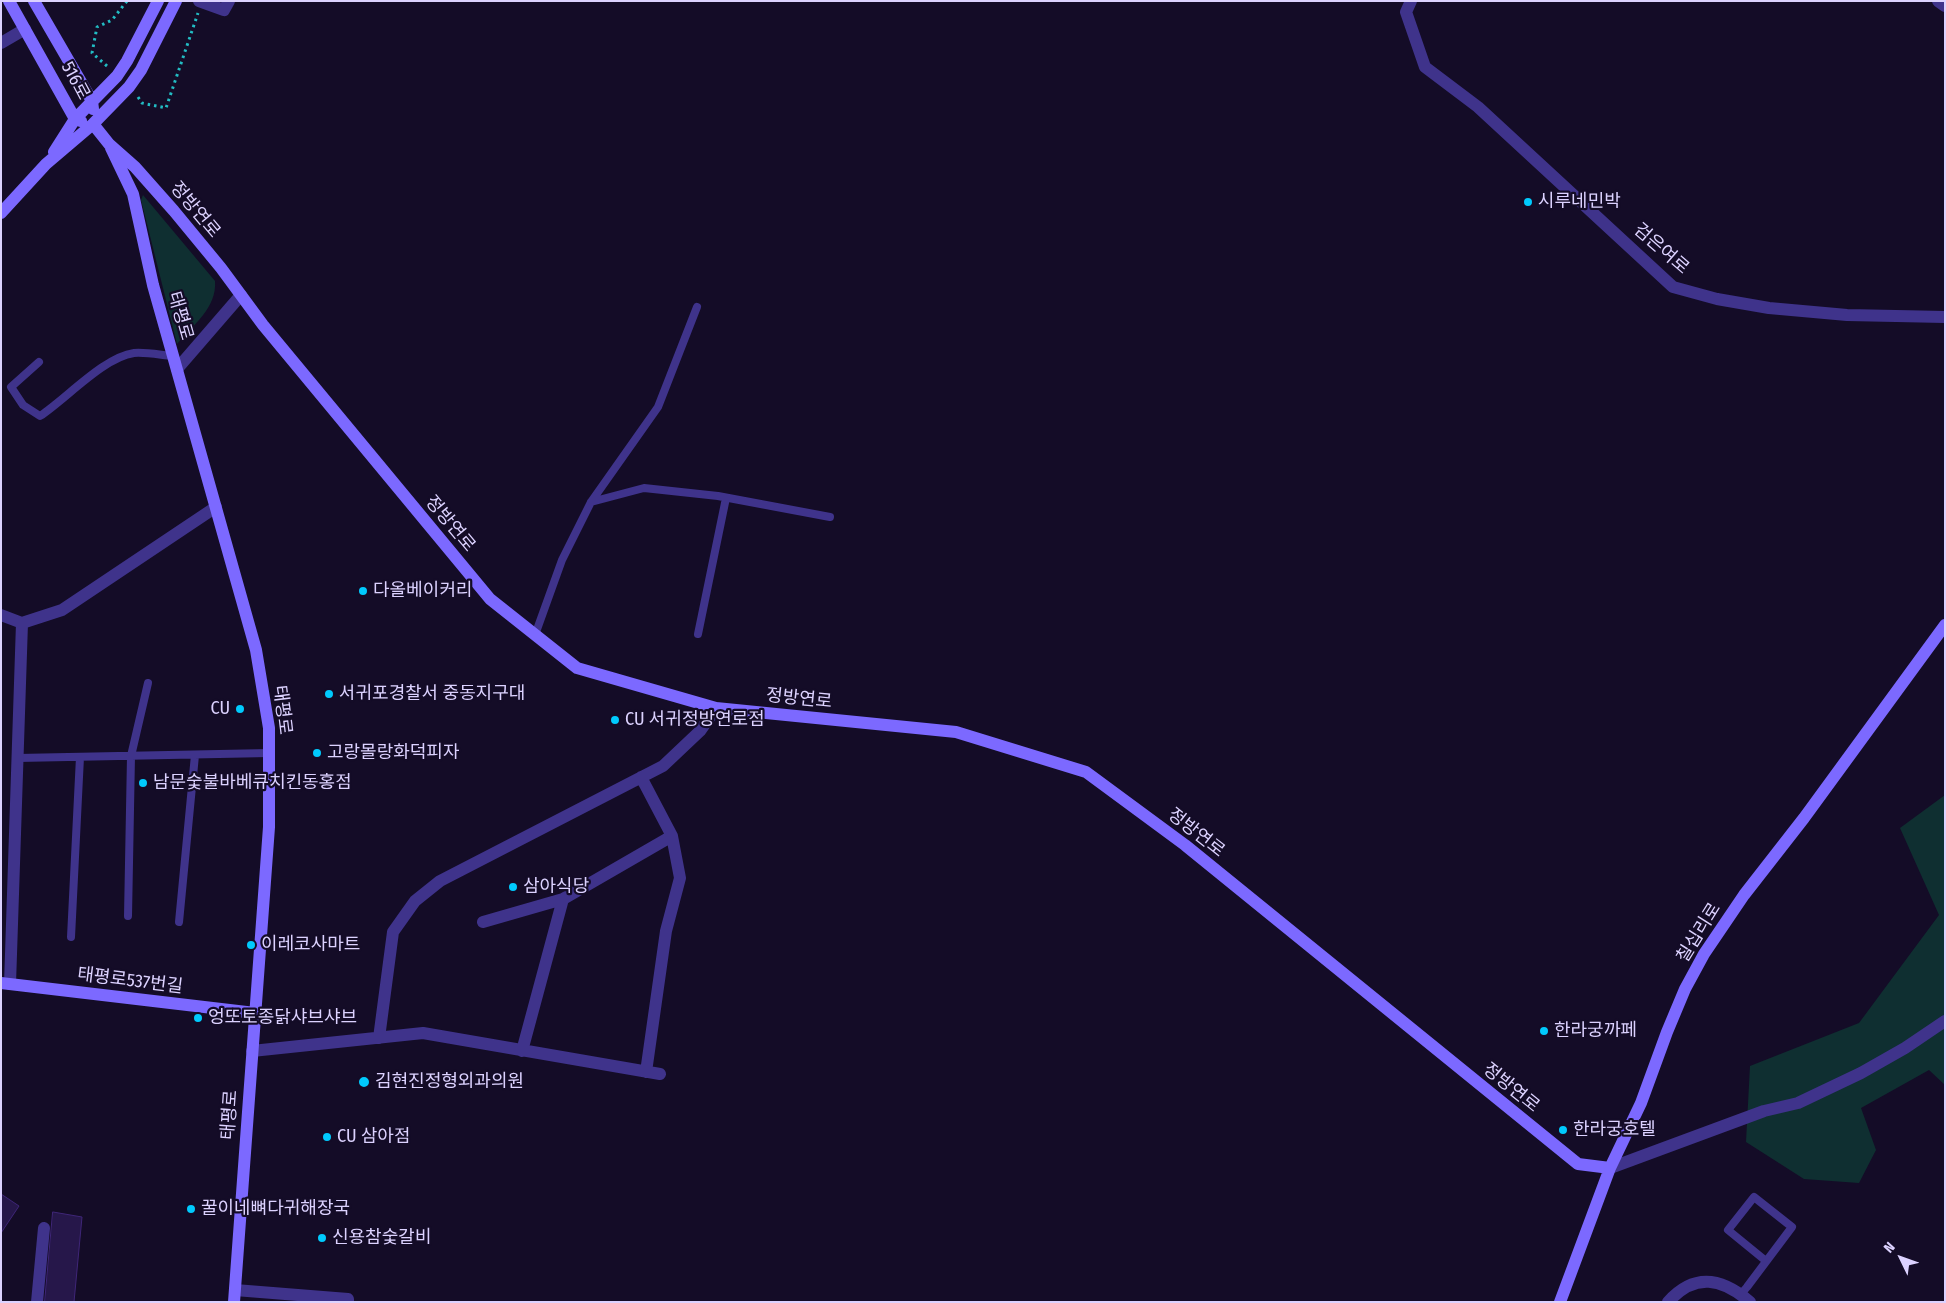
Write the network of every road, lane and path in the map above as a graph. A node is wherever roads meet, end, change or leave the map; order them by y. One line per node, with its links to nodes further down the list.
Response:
1 (9, 1): 10 (main road, 516로)
2 (34, 1): 12 (main road, 516로)
3 (158, 1): 12 (main road)
4 (176, 1): 14 (main road)
5 (199, 1): 6 (street)
6 (230, 1)
7 (1412, 1): 20 (street, 검은여로)
8 (1938, 1): 9 (street)
9 (1945, 6)
10 (26, 29): 11 (street); 13 (main road, 516로)
11 (1, 43)
12 (92, 100): 13 (main road); 14 (main road, 516로)
13 (75, 119): 14 (main road, 516로); 16 (main road)
14 (93, 124): 15 (main road, 정방연로); 16 (main road)
15 (109, 144): 18 (main road, 정방연로); 21 (main road, 태평로)
16 (46, 164): 17 (main road)
17 (1, 213)
18 (241, 295): 23 (street); 32 (main road, 정방연로)
19 (697, 307): 25 (lane)
20 (1945, 317)
21 (173, 356): 22 (lane); 23 (main road, 태평로)
22 (39, 362)
23 (177, 369): 26 (main road, 태평로)
24 (726, 498): 25 (lane); 27 (lane); 31 (lane)
25 (591, 502): 32 (lane)
26 (216, 507): 29 (street); 35 (main road, 태평로)
27 (830, 517)
28 (1, 615): 29 (street)
29 (22, 622): 39 (street)
30 (1945, 625): 55 (main road, 칠십리로)
31 (698, 634)
32 (536, 635): 34 (main road, 정방연로)
33 (148, 683): 38 (lane)
34 (716, 708): 40 (street); 55 (main road, 정방연로)
35 (269, 753): 36 (lane); 48 (main road, 태평로)
36 (195, 754): 38 (lane); 44 (lane)
37 (80, 756): 38 (lane); 39 (lane); 46 (lane)
38 (131, 756): 43 (lane)
39 (18, 758): 47 (street)
40 (641, 777): 41 (street); 50 (street)
41 (672, 836): 42 (street); 53 (street)
42 (563, 899): 45 (street); 52 (street)
43 (128, 916)
44 (179, 922)
45 (482, 922)
46 (71, 937)
47 (6, 983): 48 (main road, 태평로537번길)
48 (255, 1013): 51 (main road, 태평로)
49 (1945, 1021): 55 (street)
50 (379, 1038): 51 (street); 52 (street)
51 (252, 1051): 58 (main road, 태평로)
52 (522, 1051): 53 (street)
53 (646, 1072): 54 (street)
54 (660, 1074)
55 (1610, 1168): 62 (main road, 칠십리로)
56 (44, 1228): 60 (street)
57 (1766, 1261): 57 (lane); 59 (lane)
58 (234, 1296): 61 (street)
59 (1746, 1298): 63 (street)
60 (37, 1302)
61 (348, 1302)
62 (1560, 1302)
63 (1668, 1302)

